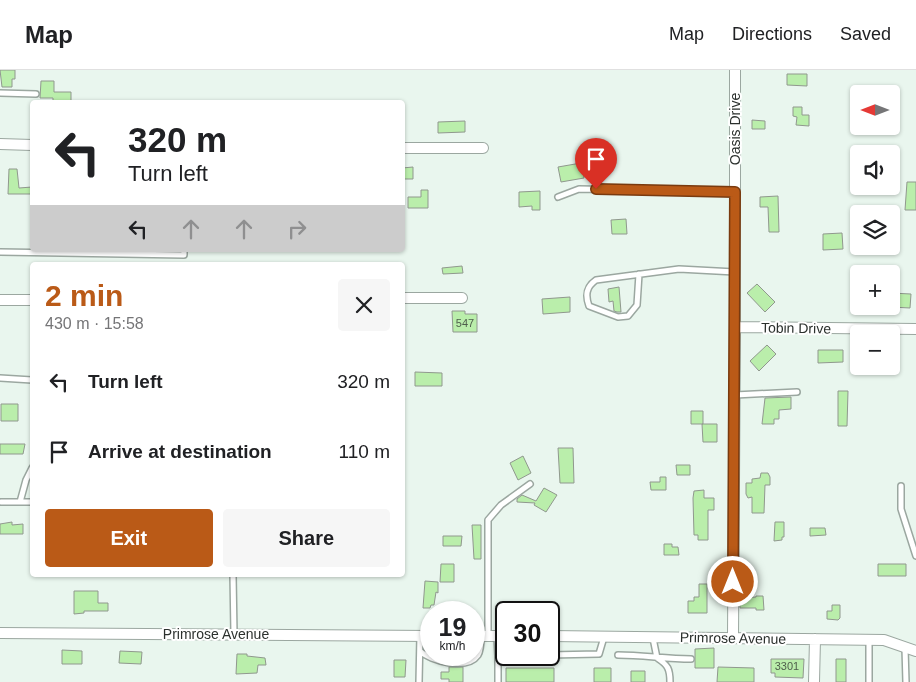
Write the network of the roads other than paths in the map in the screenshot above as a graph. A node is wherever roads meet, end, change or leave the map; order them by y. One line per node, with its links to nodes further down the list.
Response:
1 (735, 70): 8 (street, Oasis Drive)
2 (0, 93): 3 (lane)
3 (36, 94)
4 (0, 144): 5 (street)
5 (30, 145)
6 (405, 148): 7 (street)
7 (483, 148)
8 (735, 192): 9 (lane); 12 (street, Oasis Drive)
9 (558, 197)
10 (0, 252): 11 (lane)
11 (184, 252)
12 (735, 272): 13 (lane); 18 (street, Oasis Drive)
13 (639, 274): 13 (lane)
14 (405, 298): 15 (street)
15 (462, 298)
16 (0, 300): 17 (street)
17 (30, 300)
18 (735, 327): 19 (street, Tobin Drive); 23 (street, Oasis Drive)
19 (916, 329)
20 (0, 378): 21 (lane)
21 (30, 380)
22 (797, 392): 23 (lane)
23 (735, 395): 39 (street, Oasis Drive)
24 (30, 472): 28 (lane)
25 (530, 484): 35 (lane)
26 (901, 486): 30 (lane)
27 (1, 502): 28 (lane)
28 (20, 502): 29 (lane)
29 (30, 502)
30 (916, 556)
31 (233, 577): 33 (lane)
32 (0, 632): 33 (street, Primrose Avenue)
33 (234, 634): 34 (street, Primrose Avenue)
34 (420, 636)
35 (489, 636): 43 (lane)
36 (560, 636): 37 (street, Primrose Avenue)
37 (604, 637): 38 (street, Primrose Avenue); 46 (lane)
38 (653, 637): 39 (street, Primrose Avenue); 48 (lane)
39 (733, 638): 40 (street, Primrose Avenue)
40 (815, 639): 41 (street, Primrose Avenue); 54 (street)
41 (869, 640): 42 (street, Primrose Avenue); 55 (lane)
42 (905, 647): 45 (street, Primrose Avenue); 56 (lane)
43 (495, 649)
44 (420, 651): 51 (lane)
45 (916, 651)
46 (560, 654)
47 (618, 655): 48 (lane)
48 (656, 658): 49 (lane); 53 (lane)
49 (691, 659)
50 (498, 666): 52 (lane)
51 (419, 682)
52 (498, 682)
53 (670, 682)
54 (814, 682)
55 (869, 682)
56 (906, 682)

